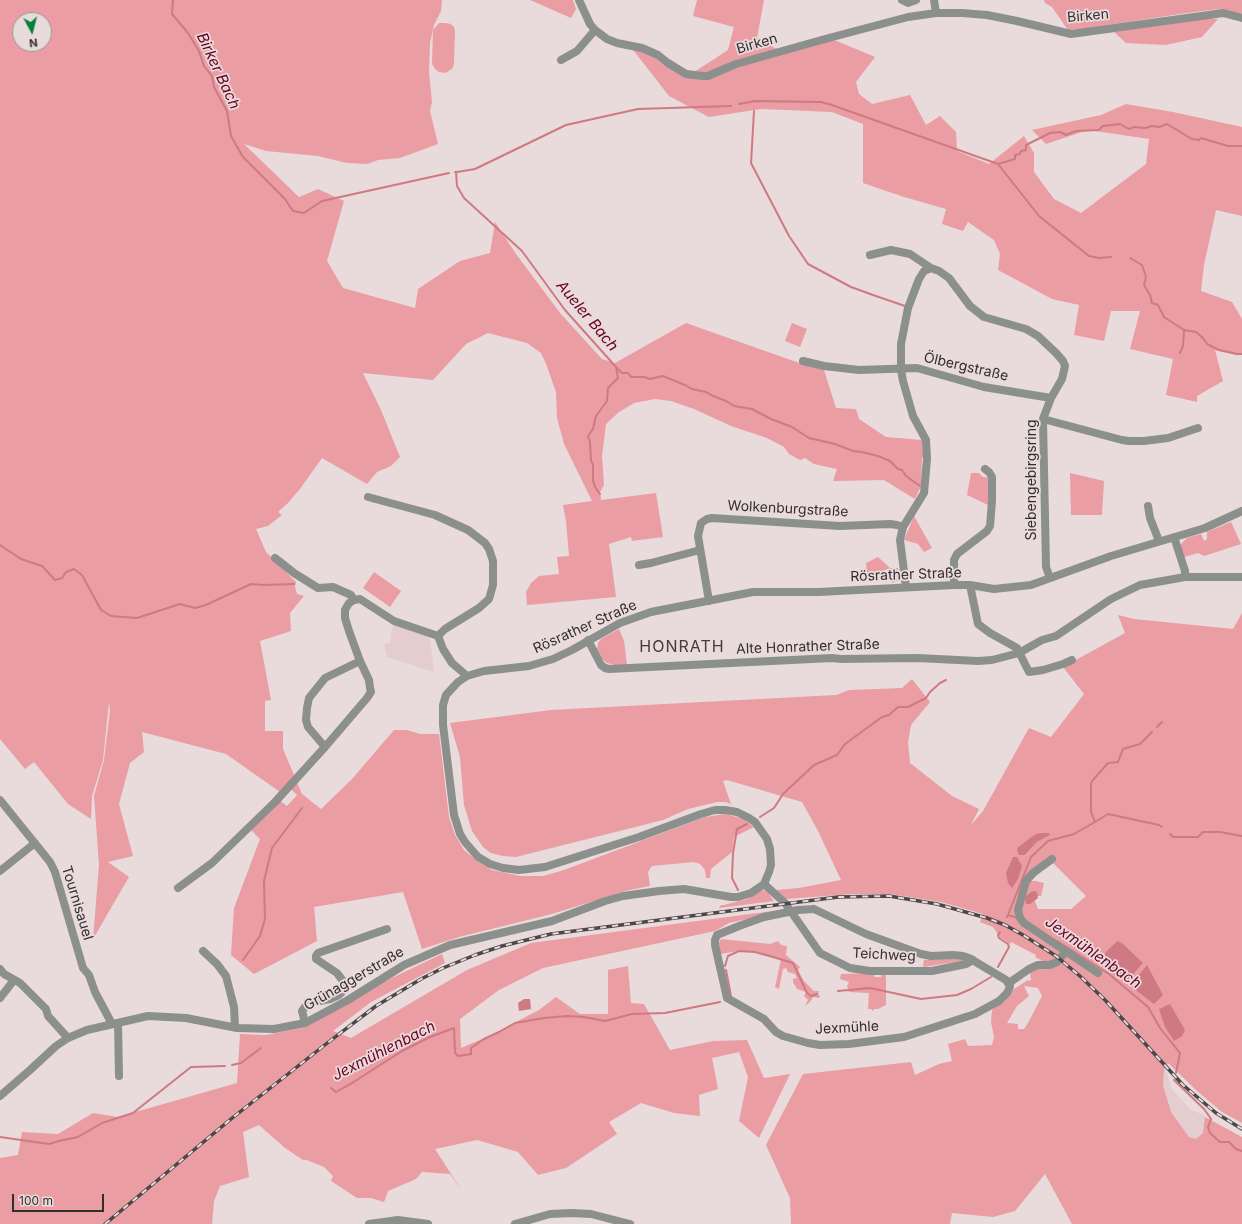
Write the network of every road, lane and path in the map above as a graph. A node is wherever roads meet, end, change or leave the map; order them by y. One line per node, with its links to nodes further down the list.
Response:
1 (579, 0): 7 (street, Birken)
2 (902, 0): 3 (street)
3 (916, 0)
4 (934, 0): 5 (street)
5 (936, 13): 6 (street, Birken); 7 (street, Birken)
6 (1242, 18)
7 (595, 30): 8 (street)
8 (561, 60)
9 (870, 255): 10 (street, Siebengebirgsring)
10 (931, 268): 12 (street); 13 (street, Siebengebirgsring)
11 (803, 361): 12 (street, Ölbergstraße)
12 (901, 370): 13 (street, Ölbergstraße); 20 (street)
13 (1051, 398): 14 (street, Siebengebirgsring)
14 (1043, 418): 15 (street); 28 (street, Siebengebirgsring)
15 (1198, 428)
16 (985, 469): 29 (street)
17 (368, 497): 34 (street)
18 (1148, 506): 22 (street)
19 (1242, 511): 21 (street, Rösrather Straße)
20 (903, 527): 23 (street, Wolkenburgstraße); 31 (street)
21 (1174, 537): 22 (street, Rösrather Straße); 26 (street)
22 (1159, 541): 28 (street, Rösrather Straße)
23 (700, 550): 25 (street); 33 (street, Wolkenburgstraße)
24 (275, 558): 32 (street)
25 (639, 565)
26 (1185, 577): 27 (street, Alte Honrather Straße); 36 (street, Alte Honrather Straße)
27 (1242, 577)
28 (1050, 578): 30 (street, Rösrather Straße)
29 (954, 585): 30 (street, Rösrather Straße); 31 (street, Rösrather Straße)
30 (970, 585): 36 (street)
31 (906, 587): 33 (street, Rösrather Straße)
32 (354, 600): 34 (street); 38 (street)
33 (709, 600): 35 (street, Rösrather Straße)
34 (438, 636): 39 (street)
35 (588, 640): 36 (street, Alte Honrather Straße); 39 (street, Rösrather Straße)
36 (1019, 653): 37 (street)
37 (1072, 660)
38 (360, 661): 40 (street); 40 (street)
39 (467, 676): 45 (street, Rösrather Straße)
40 (325, 747): 46 (street)
41 (0, 800): 42 (street, Tournisauel)
42 (35, 843): 44 (street); 57 (street, Tournisauel)
43 (1052, 859): 50 (street)
44 (0, 871)
45 (764, 884): 47 (street); 58 (street, Grünaggerstraße)
46 (178, 888)
47 (792, 912): 51 (street, Jexmühle); 51 (street, Teichweg); 55 (street, Jexmühle)
48 (387, 929): 58 (street)
49 (203, 951): 59 (street)
50 (1066, 951): 53 (street); 55 (street, Jexmühle)
51 (973, 960): 55 (street, Jexmühle)
52 (0, 969): 54 (street)
53 (1098, 973)
54 (14, 980): 56 (street); 60 (street)
55 (1009, 983)
56 (0, 998)
57 (115, 1023): 59 (street, Grünaggerstraße); 60 (street, Grünaggerstraße); 61 (street)
58 (305, 1023): 59 (street, Grünaggerstraße)
59 (235, 1027)
60 (68, 1038): 62 (street, Grünaggerstraße)
61 (119, 1076)
62 (0, 1096)
63 (369, 1224): 64 (street)
64 (428, 1224)
65 (515, 1224): 66 (street)
66 (630, 1224)

